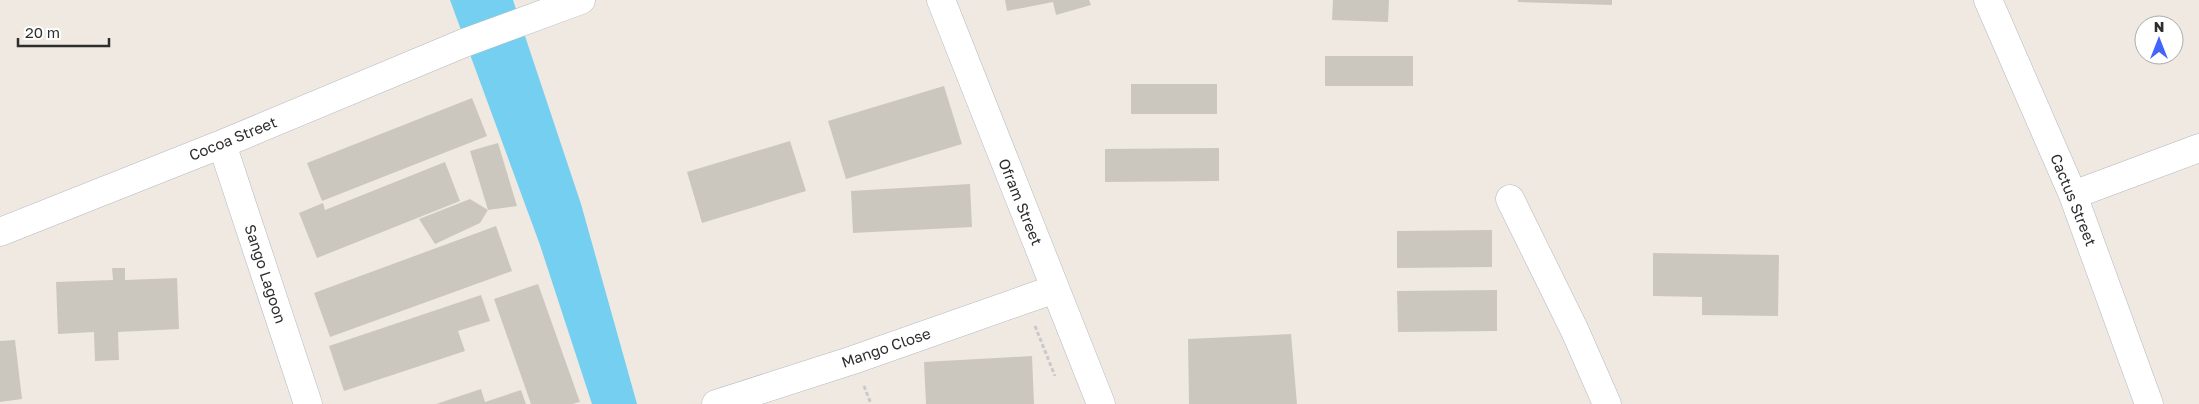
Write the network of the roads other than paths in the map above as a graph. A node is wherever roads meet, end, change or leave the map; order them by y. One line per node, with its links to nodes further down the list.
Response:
1 (581, 0): 4 (street, Cocoa Street)
2 (940, 0): 9 (street, Ofram Street)
3 (1988, 0): 6 (street, Cactus Street)
4 (222, 144): 8 (street, Cocoa Street); 10 (street, Sango Lagoon)
5 (2199, 148): 6 (street)
6 (2073, 195): 14 (street, Cactus Street)
7 (1510, 199): 13 (street)
8 (0, 232)
9 (1055, 289): 11 (street, Mango Close); 12 (street, Ofram Street)
10 (308, 404)
11 (716, 404)
12 (1101, 404)
13 (1606, 404)
14 (2149, 404)

